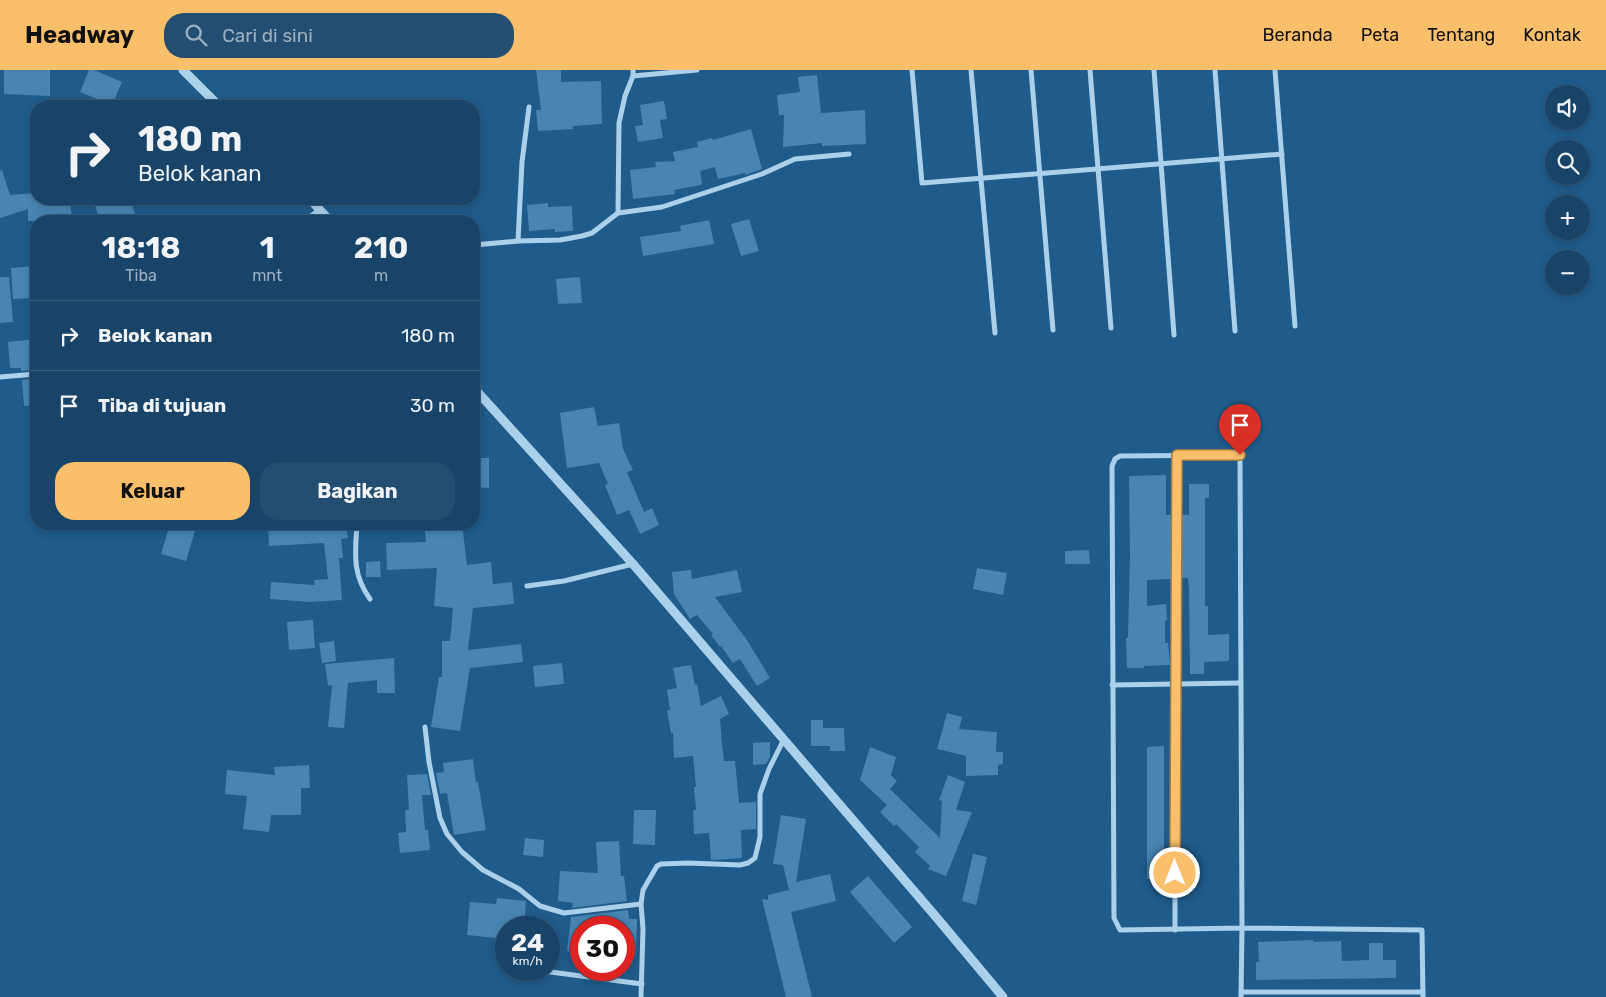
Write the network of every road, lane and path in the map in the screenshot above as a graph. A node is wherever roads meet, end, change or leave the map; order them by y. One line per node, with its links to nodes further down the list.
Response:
1 (183, 70): 12 (street)
2 (633, 70): 11 (street)
3 (697, 70): 11 (street)
4 (912, 70): 20 (street)
5 (971, 70): 20 (street)
6 (1031, 70): 19 (street)
7 (1090, 70): 18 (street)
8 (1154, 70): 17 (street)
9 (1215, 70): 16 (street)
10 (1275, 70): 15 (street)
11 (632, 76): 23 (street)
12 (213, 100)
13 (530, 107): 26 (street)
14 (849, 154): 23 (street)
15 (1282, 154): 16 (street); 28 (street)
16 (1222, 159): 17 (street); 31 (street)
17 (1161, 164): 18 (street); 33 (street)
18 (1097, 169): 19 (street); 29 (street)
19 (1040, 174): 20 (street); 30 (street)
20 (981, 178): 32 (street)
21 (316, 205): 22 (street)
22 (320, 209): 24 (street); 25 (street)
23 (618, 213): 26 (street)
24 (312, 215)
25 (325, 215)
26 (518, 240): 27 (street)
27 (480, 244)
28 (1295, 326)
29 (1111, 328)
30 (1053, 330)
31 (1235, 331)
32 (995, 333)
33 (1174, 335)
34 (30, 374): 35 (street)
35 (0, 377)
36 (480, 395): 39 (street)
37 (1177, 455): 42 (street); 43 (street); 44 (street)
38 (356, 530): 41 (street)
39 (633, 564): 40 (street); 46 (street)
40 (527, 586)
41 (370, 598)
42 (1240, 683): 43 (street); 48 (street)
43 (1175, 684): 44 (street); 49 (street)
44 (1112, 685): 49 (street)
45 (425, 727): 47 (street)
46 (784, 739): 47 (street); 55 (street)
47 (641, 904): 51 (street)
48 (1242, 928): 49 (street); 52 (street); 53 (street)
49 (1175, 930)
50 (560, 973): 51 (street)
51 (642, 984): 54 (street)
52 (1241, 995): 53 (street)
53 (1423, 995)
54 (641, 997)
55 (1003, 997)

